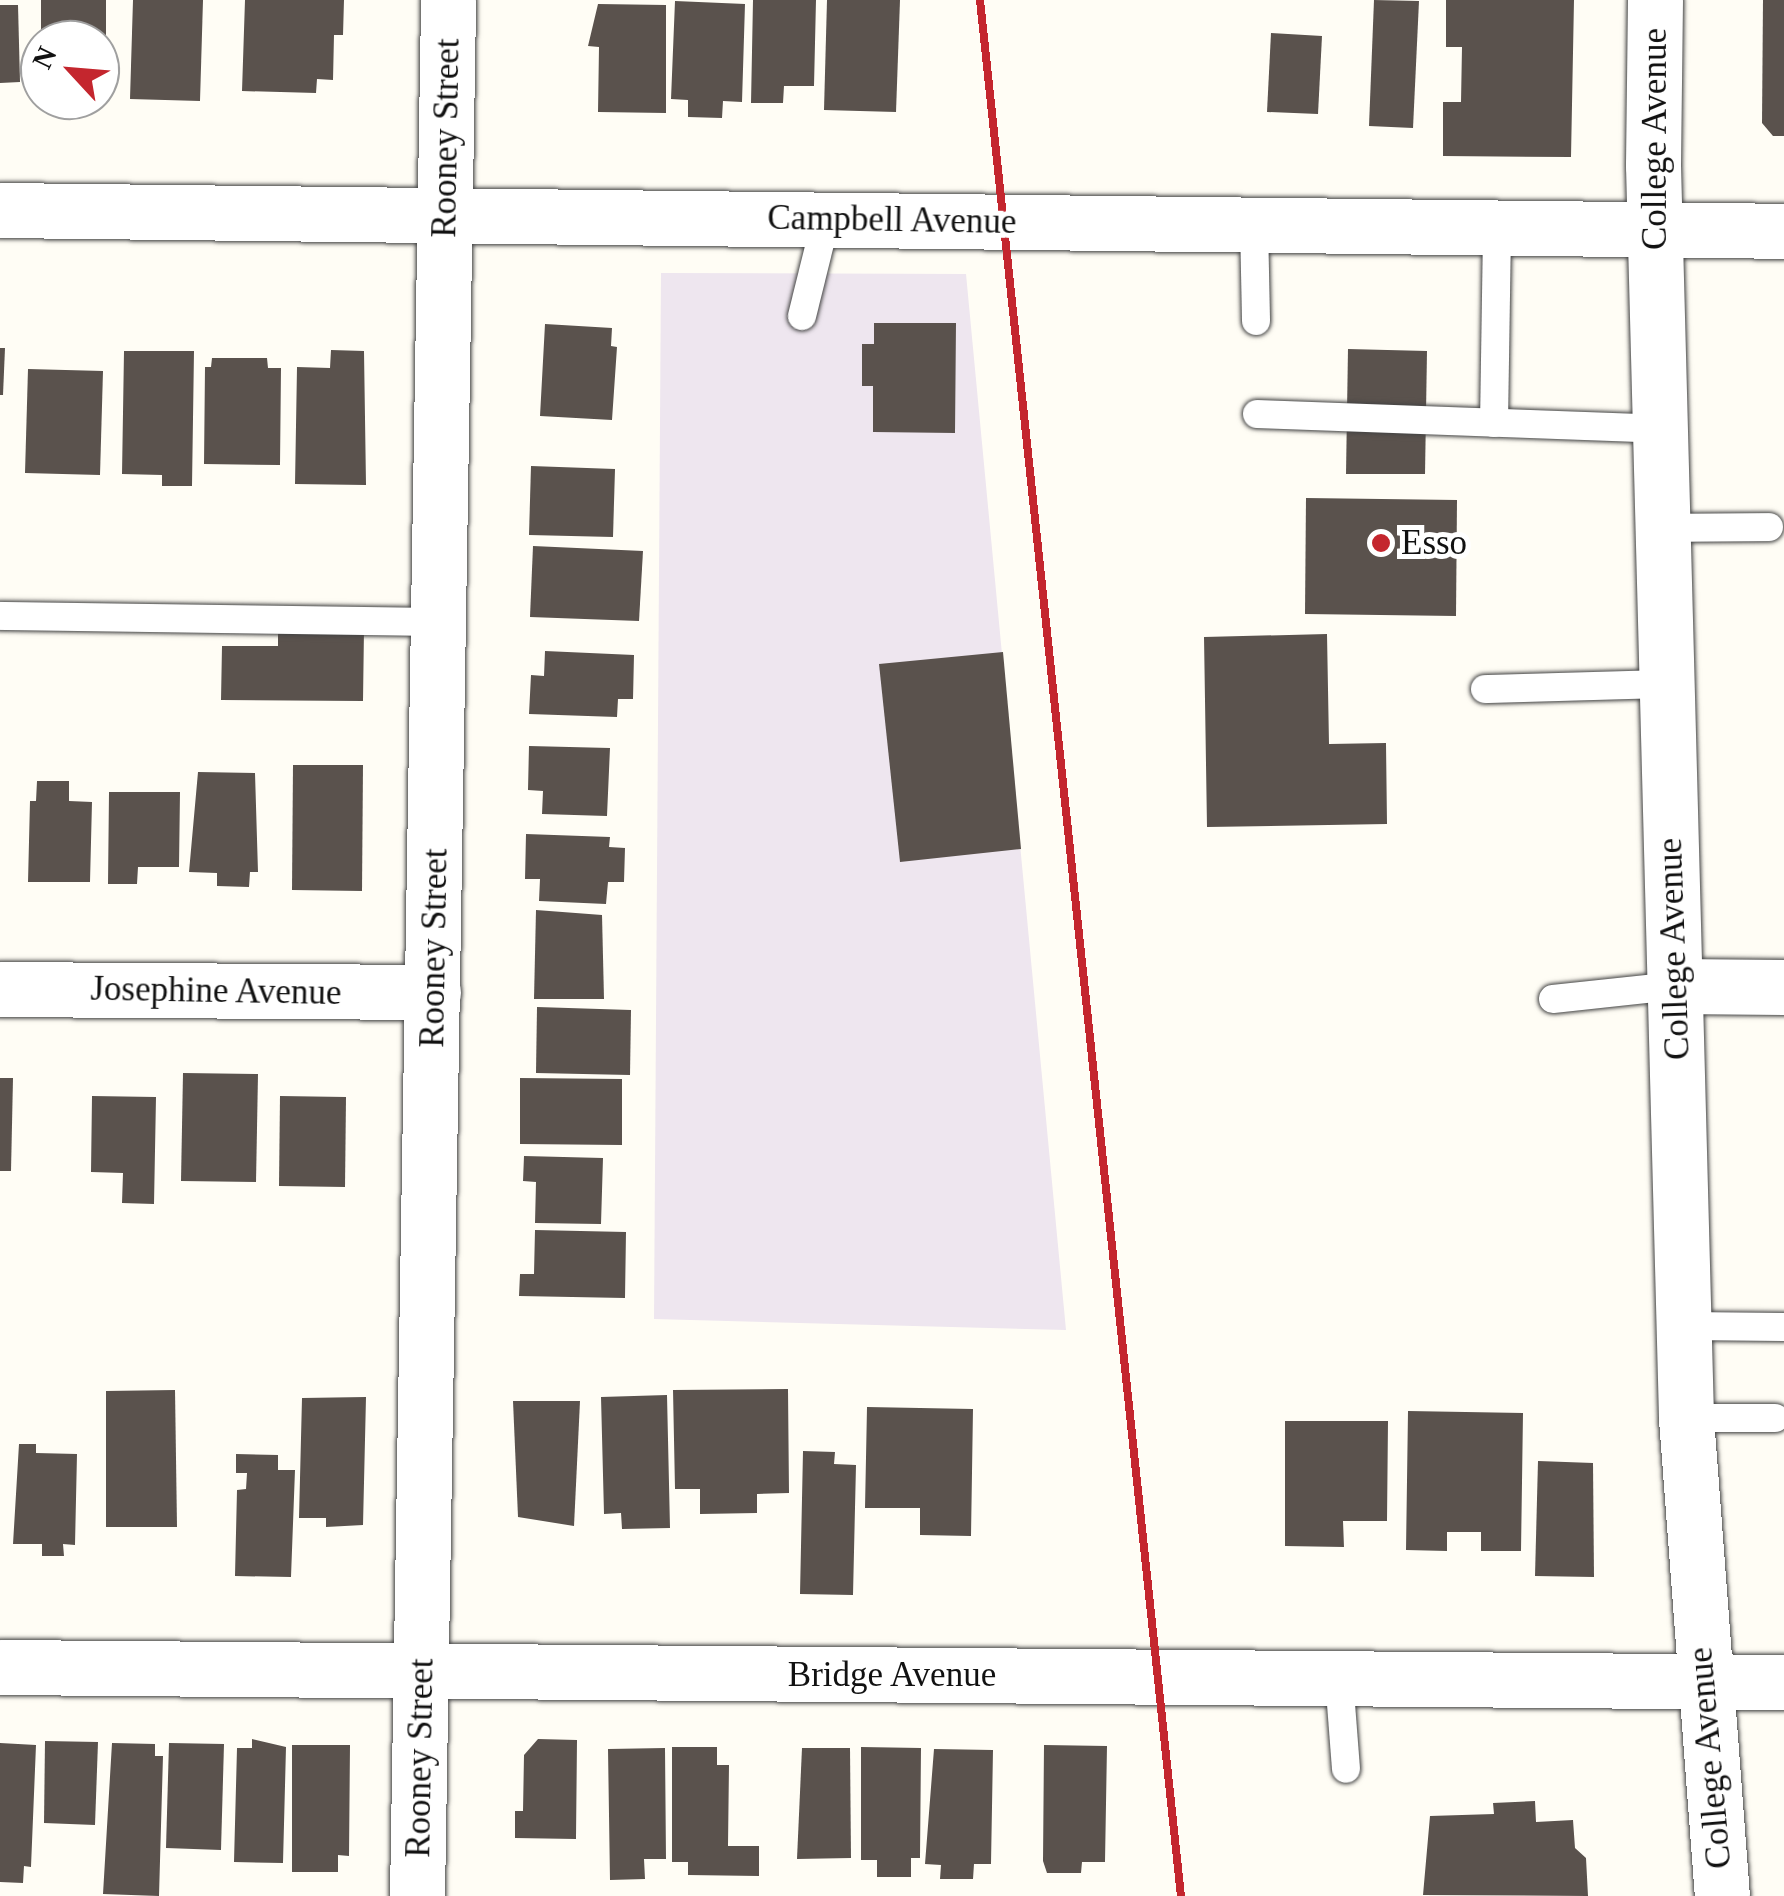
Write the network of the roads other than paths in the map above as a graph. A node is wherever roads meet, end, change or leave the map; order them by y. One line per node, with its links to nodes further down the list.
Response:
1 (448, 0): 4 (street, Rooney Street)
2 (1655, 0): 8 (street, College Avenue)
3 (0, 210): 4 (street, Campbell Avenue)
4 (446, 216): 5 (street, Campbell Avenue); 18 (street, Rooney Street)
5 (826, 220): 6 (street, Campbell Avenue); 10 (lane)
6 (1254, 224): 7 (street, Campbell Avenue); 11 (lane)
7 (1497, 228): 8 (street, Campbell Avenue); 13 (lane)
8 (1655, 231): 9 (street, Campbell Avenue); 14 (street, College Avenue)
9 (1784, 231)
10 (802, 316)
11 (1256, 322)
12 (1256, 414): 13 (lane)
13 (1494, 422): 14 (lane)
14 (1660, 430): 15 (street, College Avenue)
15 (1663, 528): 16 (lane); 19 (street, College Avenue)
16 (1770, 528)
17 (0, 616): 18 (lane)
18 (440, 622): 24 (street, Rooney Street)
19 (1668, 684): 20 (lane); 21 (street, College Avenue)
20 (1485, 688)
21 (1674, 986): 22 (street); 25 (lane); 26 (street, College Avenue)
22 (1784, 987)
23 (0, 988): 24 (street, Josephine Avenue)
24 (433, 992): 31 (street, Rooney Street)
25 (1553, 999)
26 (1686, 1326): 27 (lane); 28 (street, College Avenue)
27 (1784, 1327)
28 (1686, 1418): 29 (lane); 33 (street, College Avenue)
29 (1775, 1418)
30 (0, 1667): 31 (street, Bridge Avenue)
31 (421, 1670): 32 (street, Bridge Avenue); 36 (street, Rooney Street)
32 (1339, 1678): 33 (street, Bridge Avenue); 35 (lane)
33 (1702, 1681): 34 (street, Bridge Avenue); 37 (street, College Avenue)
34 (1784, 1682)
35 (1346, 1769)
36 (418, 1896)
37 (1722, 1896)

